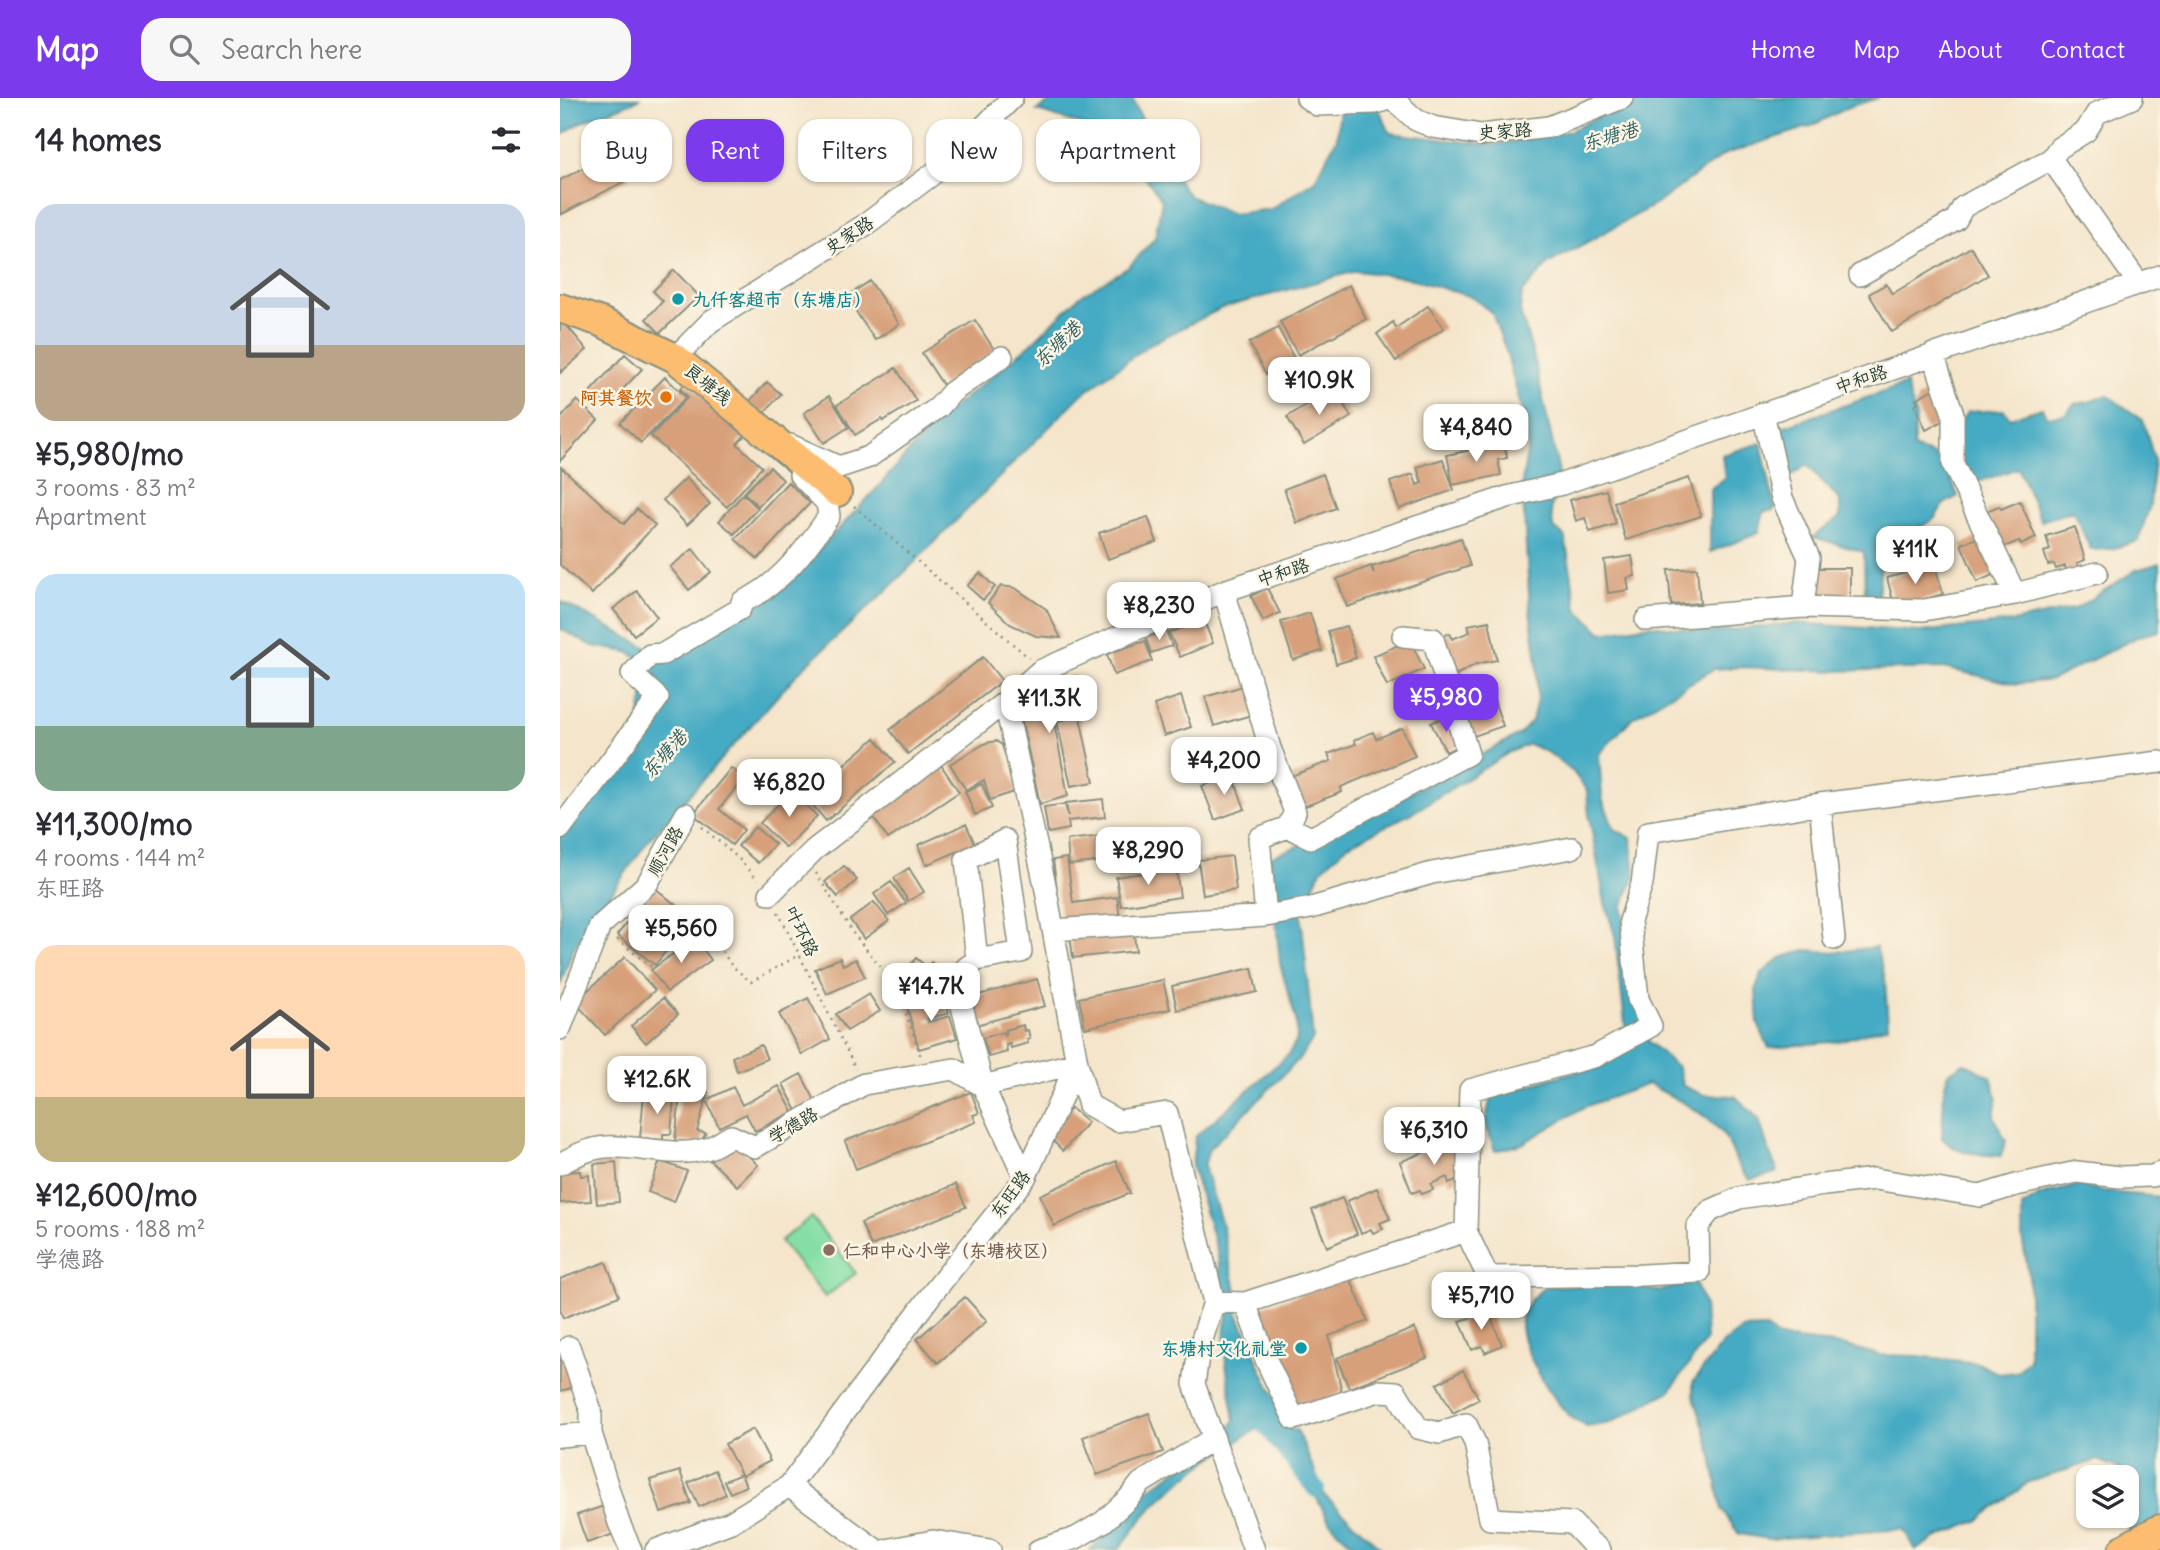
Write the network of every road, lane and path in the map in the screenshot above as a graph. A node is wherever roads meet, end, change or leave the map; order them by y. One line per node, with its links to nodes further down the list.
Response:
1 (1012, 98): 13 (street, 史家路)
2 (1307, 98): 3 (street, 史家路)
3 (1392, 98): 4 (street, 史家路)
4 (1622, 98)
5 (2132, 98): 6 (street)
6 (2051, 159): 7 (street); 9 (street)
7 (1860, 275)
8 (2160, 276): 9 (street, 中和路)
9 (2139, 284): 11 (street, 中和路)
10 (560, 308): 13 (main road, 良塘线)
11 (1933, 354): 14 (street, 中和路); 19 (street)
12 (1002, 357): 15 (street)
13 (675, 358): 15 (main road, 良塘线)
14 (1763, 413): 18 (street, 中和路); 20 (street)
15 (775, 439): 16 (main road, 良塘线); 29 (street)
16 (836, 492): 23 (path)
17 (2097, 573): 19 (street)
18 (1224, 591): 23 (street, 中和路); 28 (street)
19 (2015, 594): 20 (street)
20 (1804, 607): 21 (street)
21 (1646, 620)
22 (1403, 636): 28 (street)
23 (1040, 671): 24 (street, 中和路)
24 (1005, 702): 31 (street, 中和路); 32 (street)
25 (2160, 762): 26 (street)
26 (1821, 804): 38 (street); 49 (street)
27 (686, 814): 34 (path, 叶环路); 36 (street, 顺河路)
28 (1288, 827): 35 (street)
29 (560, 829)
30 (1572, 848): 35 (street)
31 (806, 858): 34 (street, 中和路); 43 (path)
32 (1045, 885): 33 (street); 37 (street)
33 (1012, 890): 40 (street); 40 (street)
34 (770, 894): 39 (path, 叶环路)
35 (1266, 916): 37 (street)
36 (600, 926): 39 (path); 41 (street, 顺河路)
37 (1053, 930): 42 (street)
38 (1834, 939)
39 (799, 955): 44 (path, 叶环路)
40 (977, 960): 45 (street)
41 (560, 1029)
42 (1077, 1063): 45 (street); 48 (street, 东旺路); 50 (street)
43 (926, 1074): 44 (street, 学德路); 45 (street, 学德路)
44 (864, 1084): 46 (street, 学德路)
45 (984, 1086): 48 (street)
46 (560, 1164)
47 (2160, 1173): 49 (street)
48 (1025, 1178): 55 (street, 东旺路)
49 (1466, 1231): 50 (street)
50 (1230, 1302): 54 (street); 64 (street)
51 (569, 1347): 52 (street)
52 (591, 1433): 53 (street); 57 (street)
53 (560, 1436)
54 (1214, 1438): 62 (street); 63 (street)
55 (789, 1486): 58 (street, 东旺路); 59 (street)
56 (2160, 1531): 65 (highway)
57 (631, 1550)
58 (656, 1550)
59 (876, 1550)
60 (886, 1550): 61 (street)
61 (990, 1550)
62 (1040, 1550)
63 (1254, 1550)
64 (1600, 1550)
65 (2125, 1550)

